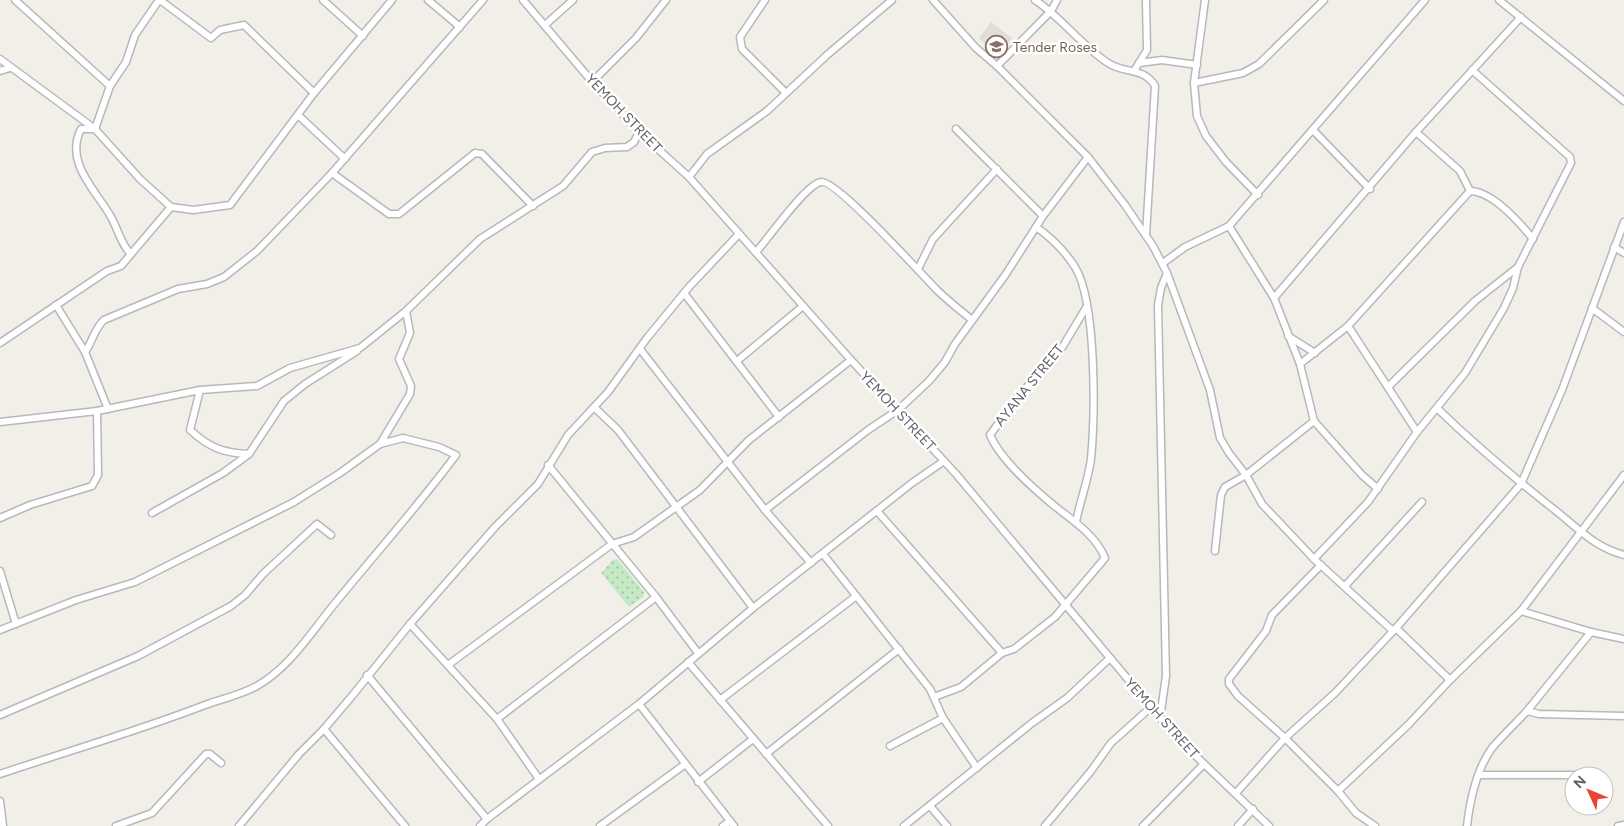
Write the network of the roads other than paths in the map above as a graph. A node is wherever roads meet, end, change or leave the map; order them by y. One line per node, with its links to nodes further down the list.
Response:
1 (15, 0): 35 (street)
2 (159, 0): 35 (street); 37 (street)
3 (322, 0): 24 (street)
4 (392, 0): 24 (street)
5 (428, 0): 23 (street)
6 (482, 0): 23 (street)
7 (523, 0): 22 (street, YEMOH STREET)
8 (573, 0): 22 (street)
9 (666, 0): 33 (street)
10 (765, 0): 36 (street)
11 (892, 0): 36 (street)
12 (933, 0): 28 (street)
13 (1035, 0): 20 (street)
14 (1057, 0): 20 (street)
15 (1146, 0): 26 (street)
16 (1205, 0): 27 (street)
17 (1324, 0): 34 (street)
18 (1425, 0): 42 (street)
19 (1499, 0): 21 (street)
20 (1051, 11): 28 (street); 32 (street)
21 (1521, 17): 30 (street); 38 (street)
22 (546, 25): 33 (street, YEMOH STREET)
23 (460, 27): 46 (street)
24 (363, 36): 37 (street)
25 (0, 59): 29 (street)
26 (1139, 63): 27 (street); 32 (street)
27 (1197, 65): 34 (street)
28 (998, 66): 45 (street)
29 (10, 68): 31 (street); 41 (street)
30 (1472, 70): 44 (street); 61 (street)
31 (0, 71)
32 (1134, 71): 60 (street)
33 (592, 82): 43 (street, YEMOH STREET)
34 (1194, 83): 52 (street)
35 (110, 86): 41 (street)
36 (785, 92): 49 (street)
37 (314, 93): 39 (street)
38 (1624, 100)
39 (298, 115): 46 (street); 54 (street)
40 (956, 128): 47 (street)
41 (95, 129): 54 (street); 65 (street)
42 (1313, 130): 50 (street); 52 (street)
43 (639, 132): 49 (street, YEMOH STREET); 53 (street)
44 (1416, 132): 50 (street); 51 (street)
45 (1088, 157): 55 (street); 60 (street)
46 (344, 159): 48 (street)
47 (997, 169): 55 (street); 68 (street)
48 (332, 173): 53 (street); 84 (street)
49 (689, 177): 59 (street, YEMOH STREET)
50 (1370, 188): 71 (street)
51 (1470, 191): 61 (street); 78 (street)
52 (1258, 194): 57 (street)
53 (533, 206): 76 (street)
54 (172, 207): 65 (street)
55 (1043, 216): 58 (street)
56 (1624, 222): 62 (street)
57 (1229, 226): 66 (street); 71 (street)
58 (1036, 227): 74 (street); 77 (street)
59 (739, 234): 63 (street, YEMOH STREET); 70 (street)
60 (1146, 235): 66 (street)
61 (1533, 239): 67 (street)
62 (1614, 247): 64 (street); 75 (street)
63 (756, 252): 68 (street); 73 (street, YEMOH STREET)
64 (1624, 253)
65 (132, 254): 72 (street)
66 (1163, 263): 69 (street)
67 (1518, 267): 89 (street); 93 (street)
68 (918, 269): 77 (street)
69 (1167, 273): 105 (street); 154 (street)
70 (684, 293): 83 (street); 87 (street)
71 (1274, 298): 80 (street)
72 (56, 305): 81 (street); 84 (street)
73 (803, 306): 86 (street, YEMOH STREET); 87 (street)
74 (1087, 306): 115 (street); 115 (street, AYANA STREET)
75 (1592, 308): 79 (street); 107 (street)
76 (406, 311): 82 (street); 100 (street)
77 (972, 320): 95 (street)
78 (1348, 326): 85 (street); 89 (street)
79 (1624, 332)
80 (1288, 336): 85 (street); 88 (street)
81 (0, 343)
82 (360, 348): 90 (street); 101 (street)
83 (640, 349): 92 (street); 103 (street)
84 (85, 352): 91 (street)
85 (1315, 353): 88 (street)
86 (851, 360): 95 (street, YEMOH STREET); 96 (street)
87 (736, 361): 96 (street)
88 (1300, 364): 97 (street)
89 (1388, 388): 99 (street)
90 (200, 390): 91 (street); 101 (street)
91 (108, 408): 94 (street)
92 (595, 408): 104 (street); 110 (street)
93 (1438, 409): 99 (street); 107 (street)
94 (97, 410): 98 (street); 114 (street)
95 (898, 410): 102 (street, YEMOH STREET); 111 (street)
96 (779, 416): 103 (street)
97 (1314, 421): 105 (street); 108 (street)
98 (0, 422)
99 (1417, 432): 108 (street)
100 (380, 444): 132 (street); 165 (street)
101 (249, 454): 113 (street)
102 (944, 460): 112 (street); 129 (street, YEMOH STREET)
103 (729, 461): 110 (street); 111 (street)
104 (548, 465): 118 (street); 133 (street)
105 (1246, 475): 119 (street); 122 (street)
106 (1624, 475): 116 (street)
107 (1521, 484): 116 (street); 135 (street)
108 (1378, 489): 122 (street)
109 (1422, 502): 126 (street)
110 (676, 507): 118 (street); 130 (street)
111 (765, 510): 123 (street)
112 (877, 510): 120 (street); 140 (street)
113 (152, 513)
114 (0, 518)
115 (1076, 522): 129 (street)
116 (1582, 532): 121 (street); 131 (street)
117 (332, 535): 151 (street)
118 (612, 544): 127 (street); 143 (street)
119 (1215, 551)
120 (823, 554): 123 (street); 128 (street)
121 (1624, 555)
122 (1314, 559): 124 (street)
123 (810, 563): 130 (street)
124 (1321, 565): 126 (street); 157 (street)
125 (0, 571): 132 (street)
126 (1344, 586): 135 (street)
127 (656, 597): 139 (street); 155 (street)
128 (855, 597): 138 (street); 147 (street)
129 (1068, 605): 140 (street); 141 (street, YEMOH STREET)
130 (753, 608): 139 (street)
131 (1521, 610): 136 (street); 145 (street)
132 (16, 624): 134 (street)
133 (410, 624): 143 (street); 144 (street)
134 (0, 630)
135 (1395, 630): 145 (street); 157 (street)
136 (1591, 632): 137 (street); 150 (street)
137 (1624, 639)
138 (899, 649): 146 (street); 160 (street)
139 (698, 653): 142 (street)
140 (1002, 653): 146 (street)
141 (1110, 658): 149 (street, YEMOH STREET); 164 (street)
142 (688, 662): 147 (street); 148 (street)
143 (448, 665): 155 (street)
144 (367, 675): 156 (street); 176 (street)
145 (1450, 680): 170 (street)
146 (934, 697): 153 (street)
147 (720, 700): 158 (street)
148 (638, 704): 163 (street); 168 (street)
149 (1150, 708): 154 (street, YEMOH STREET); 188 (street)
150 (1528, 711): 152 (street); 166 (street)
151 (0, 715)
152 (1624, 716)
153 (943, 718): 159 (street); 164 (street)
154 (1160, 718): 162 (street, YEMOH STREET)
155 (496, 719): 168 (street)
156 (324, 729): 180 (street); 181 (street)
157 (1285, 738): 170 (street); 171 (street)
158 (753, 739): 160 (street); 169 (street)
159 (890, 746)
160 (766, 754): 185 (street)
161 (221, 763): 179 (street)
162 (1204, 764): 171 (street, YEMOH STREET); 189 (street)
163 (684, 765): 169 (street); 183 (street)
164 (977, 768): 173 (street)
165 (0, 774)
166 (1480, 775): 167 (street); 193 (street)
167 (1564, 775)
168 (539, 779): 176 (street)
169 (698, 782): 177 (street)
170 (1338, 791): 192 (street)
171 (1236, 794): 175 (street, YEMOH STREET)
172 (0, 801): 174 (street)
173 (930, 806): 186 (street); 187 (street)
174 (0, 810): 178 (street)
175 (1253, 810): 190 (street); 191 (street, YEMOH STREET)
176 (487, 819): 182 (street)
177 (732, 824): 184 (street)
178 (3, 826)
179 (116, 826)
180 (239, 826)
181 (405, 826)
182 (480, 826)
183 (600, 826)
184 (723, 826)
185 (828, 826)
186 (904, 826)
187 (947, 826)
188 (1045, 826)
189 (1143, 826)
190 (1238, 826)
191 (1269, 826)
192 (1375, 826)
193 (1467, 826)
194 (1618, 826): 195 (street)
195 (1624, 826)

